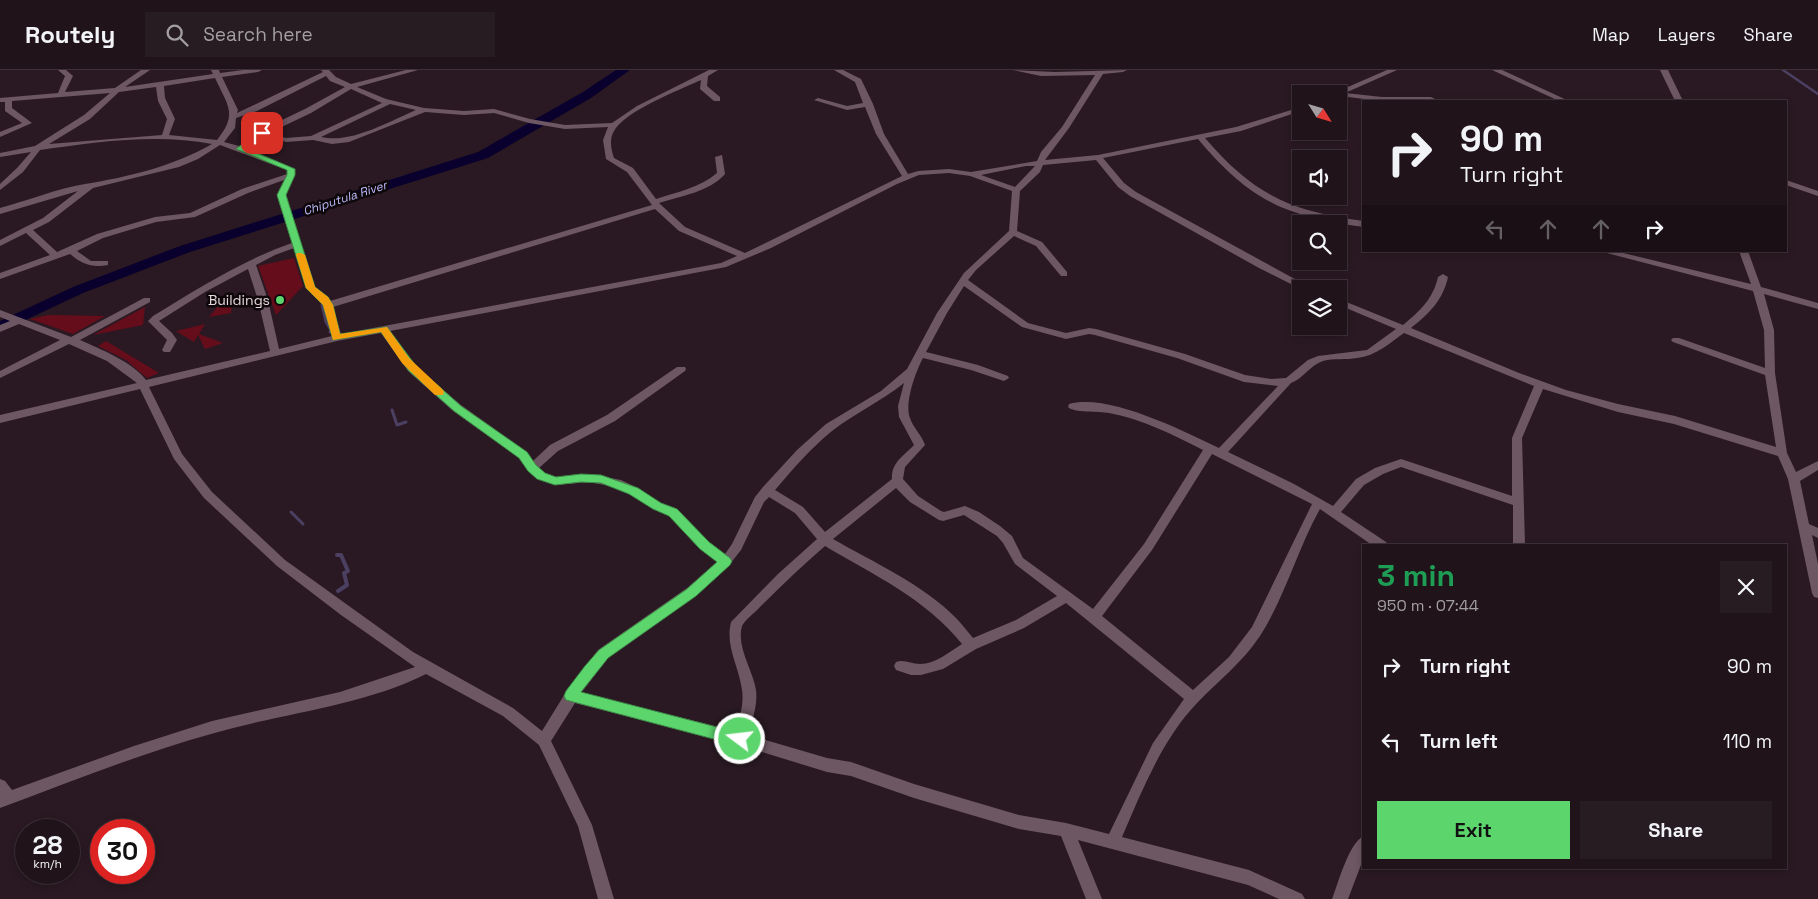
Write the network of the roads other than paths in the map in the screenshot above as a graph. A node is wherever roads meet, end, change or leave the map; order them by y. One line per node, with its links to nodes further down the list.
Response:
1 (62, 70): 20 (street)
2 (258, 70): 13 (street)
3 (414, 70): 17 (street)
4 (714, 70): 15 (street)
5 (838, 70): 30 (street)
6 (1016, 70): 14 (street)
7 (1123, 70): 14 (street)
8 (1393, 70): 19 (street)
9 (1496, 70): 27 (street)
10 (1664, 70): 28 (street)
11 (139, 71): 18 (street)
12 (326, 71): 17 (street); 33 (street)
13 (216, 73): 16 (street); 33 (street)
14 (1100, 73): 46 (street)
15 (705, 75): 23 (street); 34 (street)
16 (160, 84): 18 (street); 37 (street)
17 (351, 86): 29 (street); 35 (street)
18 (118, 90): 20 (street); 41 (street)
19 (1348, 90)
20 (61, 94): 22 (street)
21 (1348, 95): 24 (street)
22 (9, 99): 25 (street); 36 (street)
23 (717, 99)
24 (1431, 99)
25 (0, 100)
26 (818, 100): 30 (street)
27 (1563, 100)
28 (1679, 100)
29 (389, 102): 31 (street); 38 (street)
30 (869, 104): 49 (street)
31 (424, 110): 34 (street); 38 (street)
32 (1292, 112): 39 (street)
33 (234, 117): 40 (street)
34 (613, 125): 55 (street)
35 (262, 133): 38 (street); 42 (street)
36 (0, 135)
37 (165, 136): 40 (street); 41 (street)
38 (313, 138)
39 (1200, 138): 45 (street); 57 (street)
40 (220, 142): 42 (street); 51 (street)
41 (39, 147): 43 (street); 52 (street)
42 (240, 149): 48 (street)
43 (0, 155)
44 (719, 157): 55 (street)
45 (1098, 157): 46 (street); 73 (street)
46 (1040, 162): 47 (street); 53 (street)
47 (971, 174): 49 (street); 53 (street)
48 (291, 175): 61 (street); 62 (street)
49 (906, 177): 66 (street)
50 (1787, 182): 54 (street)
51 (90, 186): 56 (street); 58 (street)
52 (0, 188)
53 (1016, 190): 59 (street)
54 (1818, 194)
55 (655, 204): 66 (street); 76 (street)
56 (0, 211)
57 (1362, 224)
58 (28, 230): 60 (street); 65 (street)
59 (1013, 232): 69 (street); 72 (street)
60 (0, 243)
61 (296, 244): 68 (street); 76 (street)
62 (71, 250): 65 (street); 67 (street)
63 (1606, 252): 74 (street)
64 (1743, 252): 74 (street)
65 (56, 256): 70 (street)
66 (745, 256): 83 (street)
67 (105, 263)
68 (250, 264): 87 (street); 88 (street)
69 (1064, 274)
70 (0, 276)
71 (1443, 277): 81 (street)
72 (963, 281): 89 (street); 95 (street)
73 (1292, 281)
74 (1756, 288): 78 (street); 92 (street)
75 (147, 300): 86 (street)
76 (328, 305): 84 (street)
77 (1347, 305): 81 (street)
78 (1818, 306)
79 (0, 313): 80 (street)
80 (16, 320): 82 (street); 86 (street)
81 (1403, 328): 95 (street); 97 (street)
82 (0, 329)
83 (384, 329): 84 (street); 104 (street)
84 (336, 338): 88 (street)
85 (1676, 340): 92 (street)
86 (70, 341): 93 (street); 96 (street)
87 (167, 350)
88 (275, 352): 96 (street)
89 (920, 354): 91 (street); 94 (street)
90 (681, 369): 104 (street)
91 (911, 371): 106 (street); 107 (street)
92 (1770, 373): 102 (street)
93 (0, 375)
94 (1004, 378)
95 (1287, 382): 101 (street)
96 (143, 384): 99 (street); 122 (street)
97 (1540, 384): 102 (street); 109 (street)
98 (1073, 407): 100 (street)
99 (0, 419)
100 (1210, 448): 101 (street); 119 (street)
101 (1221, 453): 108 (street)
102 (1782, 453): 105 (street)
103 (1818, 465): 105 (street)
104 (532, 468): 116 (street)
105 (1794, 479): 111 (street)
106 (898, 480): 113 (street); 118 (street)
107 (767, 490): 113 (street); 116 (street)
108 (1318, 503): 110 (street); 124 (street)
109 (1519, 503): 110 (street); 115 (street)
110 (1334, 513): 114 (street)
111 (1804, 526): 112 (street); 117 (street)
112 (1818, 533)
113 (826, 540): 120 (street); 125 (street)
114 (1380, 544)
115 (1519, 544)
116 (726, 561): 123 (street)
117 (1818, 593)
118 (1067, 596): 119 (street); 120 (street)
119 (1094, 617): 124 (street)
120 (971, 645): 121 (street)
121 (901, 666)
122 (427, 667): 126 (street); 128 (street)
123 (571, 696): 125 (street); 126 (street)
124 (1194, 698): 130 (street)
125 (740, 739): 129 (street)
126 (544, 741): 132 (street)
127 (0, 786): 128 (street)
128 (5, 800)
129 (1066, 830): 130 (street); 133 (street)
130 (1113, 842): 134 (street)
131 (1362, 846): 135 (street)
132 (606, 899)
133 (1094, 899)
134 (1297, 899)
135 (1340, 899)

